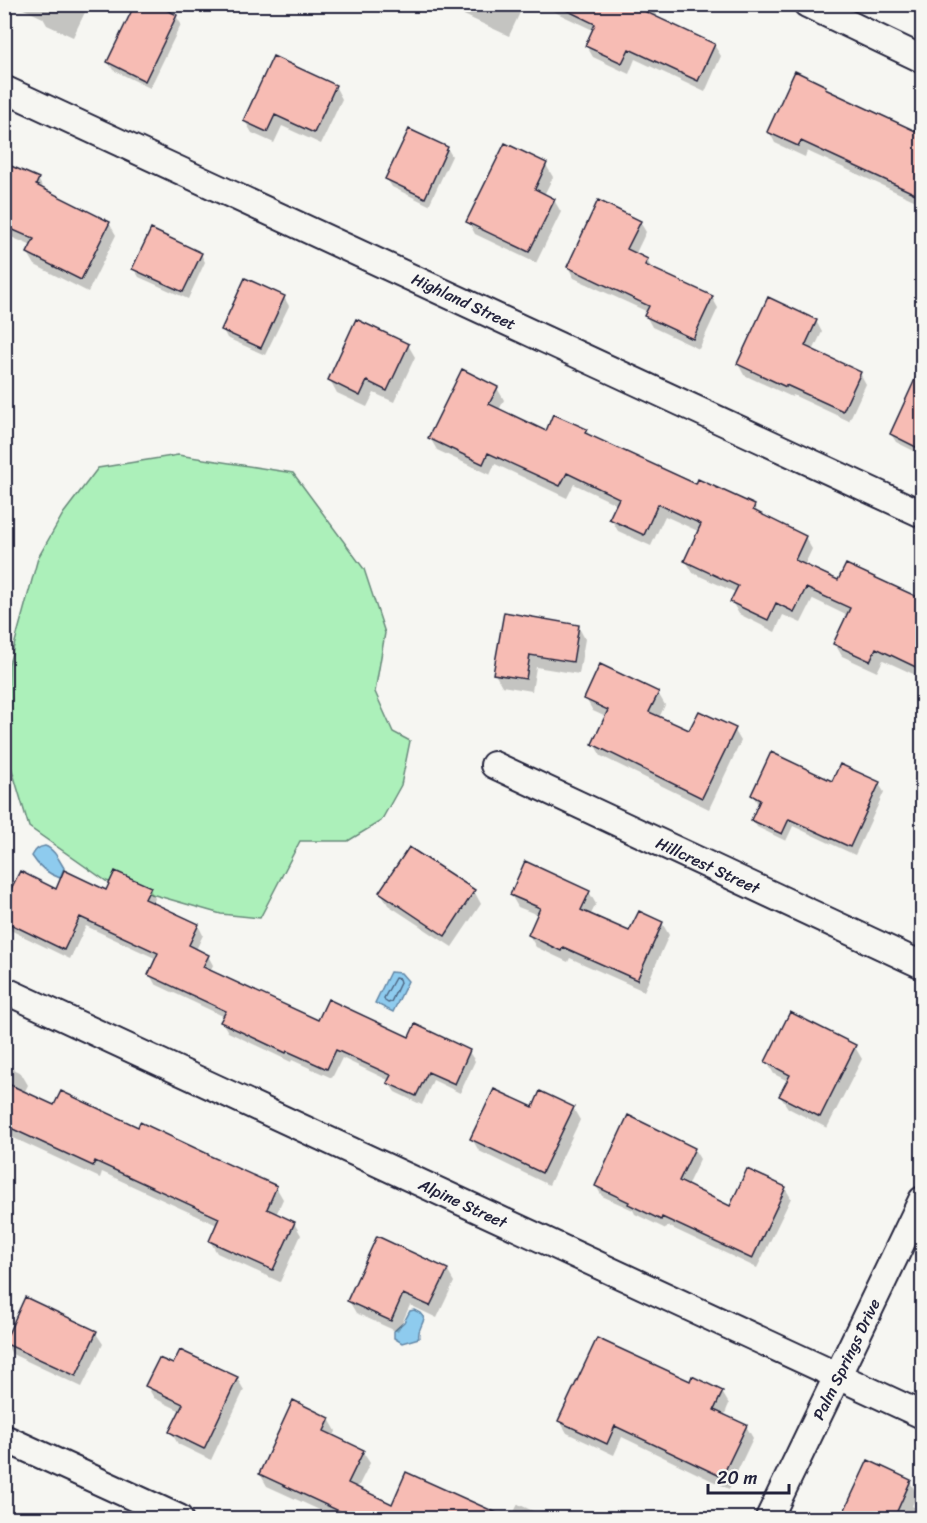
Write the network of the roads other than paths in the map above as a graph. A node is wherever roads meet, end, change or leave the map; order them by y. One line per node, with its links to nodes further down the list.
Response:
1 (807, 4): 2 (street)
2 (922, 59)
3 (4, 89): 4 (street, Highland Street)
4 (922, 514)
5 (494, 765): 6 (street, Hillcrest Street)
6 (922, 965)
7 (4, 990): 9 (street, Alpine Street)
8 (922, 1200): 9 (street, Palm Springs Drive)
9 (838, 1376): 10 (street, Alpine Street); 13 (street, Palm Springs Drive)
10 (922, 1415)
11 (4, 1438): 12 (street)
12 (179, 1518)
13 (769, 1518)

